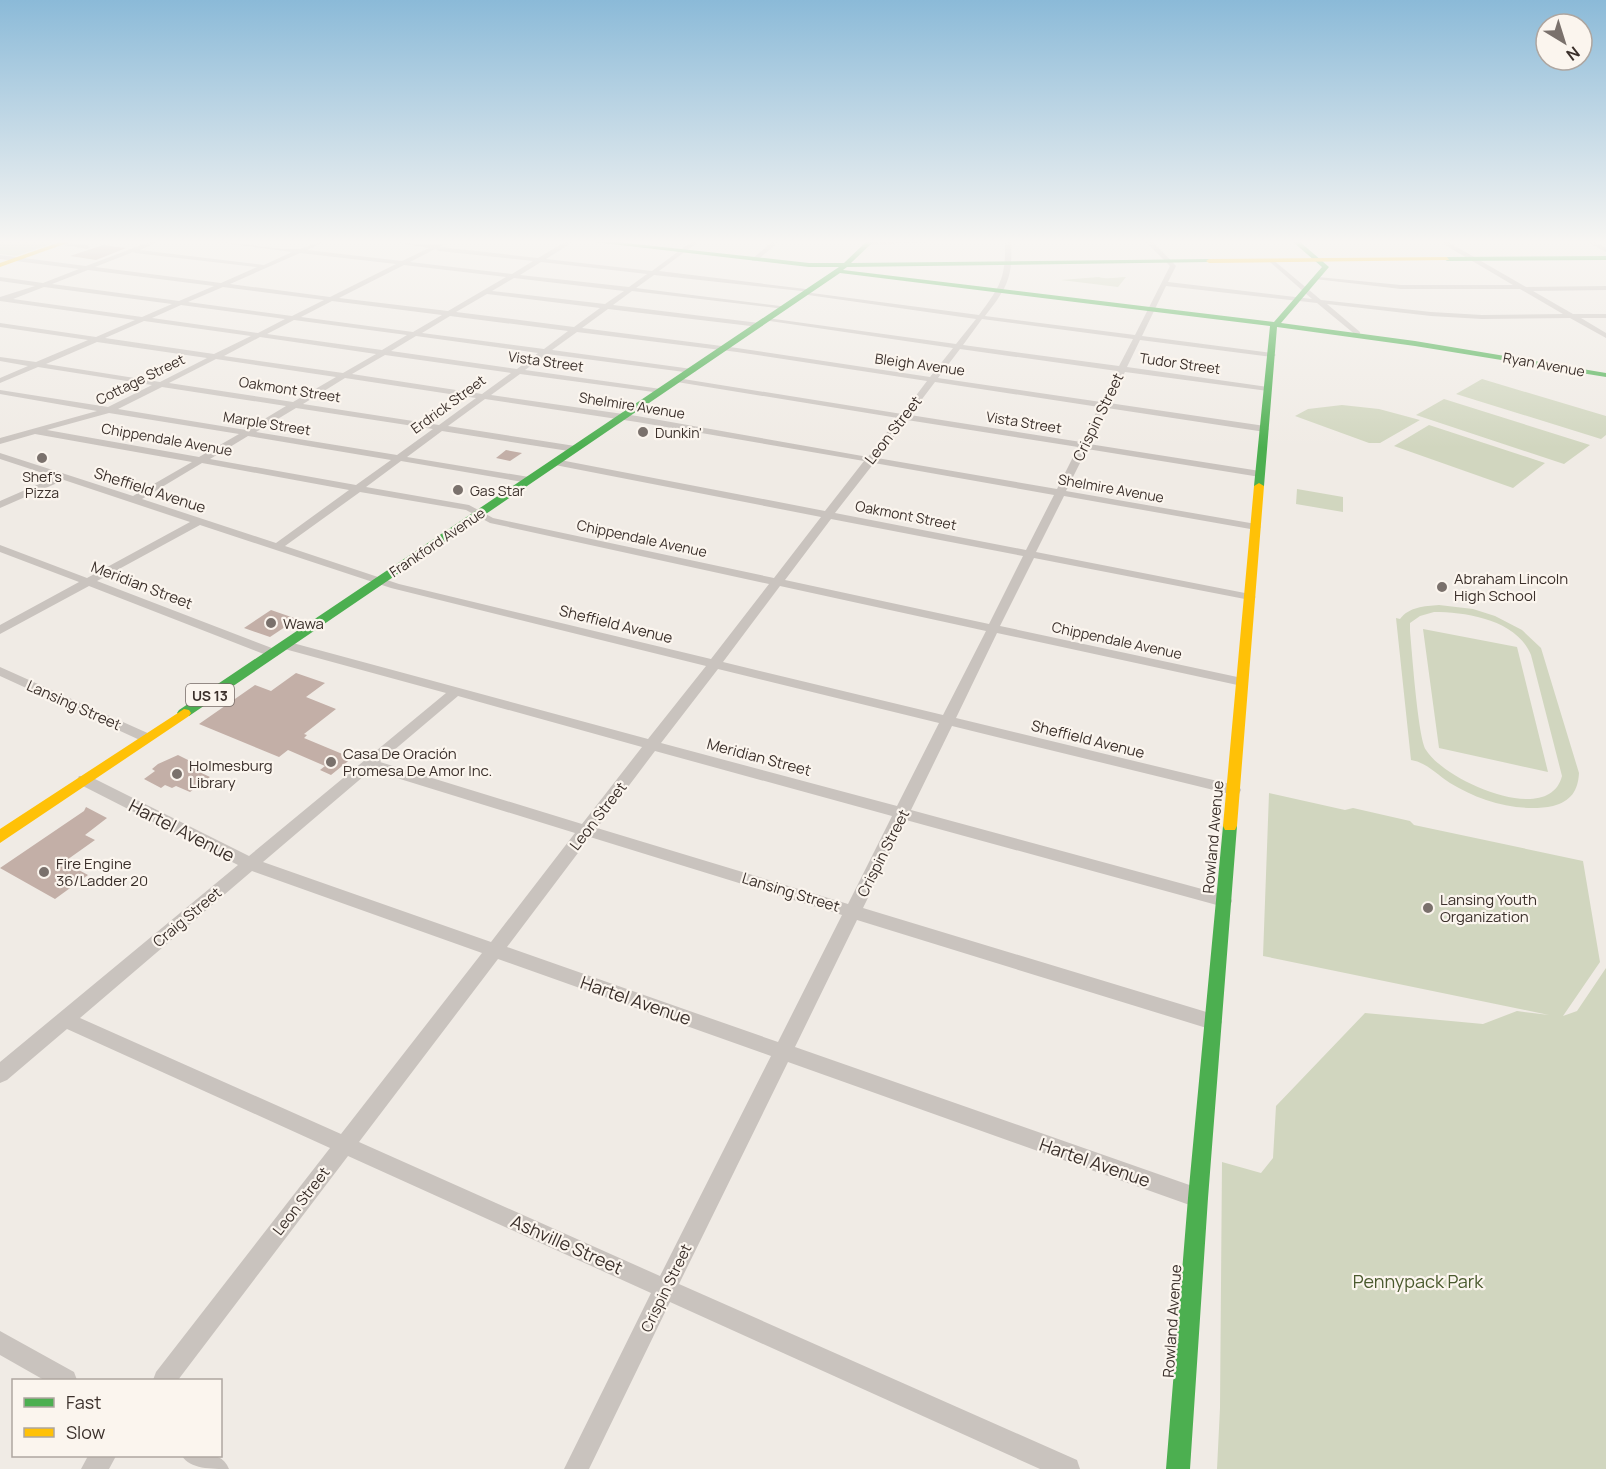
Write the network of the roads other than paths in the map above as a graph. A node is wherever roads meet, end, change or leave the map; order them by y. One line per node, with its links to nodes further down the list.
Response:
1 (80, 311): 23 (street, Vista Street)
2 (162, 311): 23 (street)
3 (242, 311): 22 (street)
4 (310, 311): 22 (street, Cottage Street)
5 (422, 311): 18 (street, Bleigh Avenue)
6 (455, 311): 18 (street)
7 (602, 311): 27 (street, Erdrick Street)
8 (644, 311): 24 (street, Tudor Street)
9 (780, 311): 24 (main road, Frankford Avenue / US 13)
10 (936, 311): 21 (street)
11 (985, 311): 21 (street, Leon Street)
12 (1151, 311): 32 (street, Crispin Street)
13 (1165, 311): 25 (main road, Ryan Avenue)
14 (1289, 311): 25 (main road)
15 (1330, 311): 29 (street)
16 (1411, 311): 19 (street)
17 (1562, 311): 19 (street)
18 (449, 314): 27 (street, Bleigh Avenue); 28 (street)
19 (1572, 316): 20 (street); 31 (street)
20 (1606, 316)
21 (980, 317): 32 (street); 34 (street, Leon Street)
22 (295, 318): 28 (street); 30 (street, Cottage Street)
23 (143, 319): 30 (street, Vista Street); 33 (street)
24 (763, 322): 34 (street, Tudor Street); 35 (main road, Frankford Avenue / US 13)
25 (1277, 324): 29 (main road, Ryan Avenue); 38 (main road, Rowland Avenue)
26 (0, 325): 33 (street, Shelmire Avenue)
27 (576, 330): 35 (street, Bleigh Avenue); 36 (street, Erdrick Street)
28 (416, 334): 36 (street); 37 (street)
29 (1357, 334): 45 (main road, Ryan Avenue)
30 (260, 335): 37 (street, Vista Street); 39 (street, Cottage Street)
31 (1606, 336)
32 (1137, 338): 38 (street); 42 (street, Crispin Street)
33 (95, 339): 39 (street, Shelmire Avenue); 41 (street)
34 (957, 346): 42 (street, Tudor Street); 47 (street, Leon Street)
35 (724, 348): 43 (main road, Frankford Avenue / US 13); 47 (street, Bleigh Avenue)
36 (546, 351): 43 (street); 44 (street, Erdrick Street)
37 (384, 352): 44 (street, Vista Street); 46 (street)
38 (1272, 355): 51 (main road, Rowland Avenue)
39 (216, 357): 46 (street, Shelmire Avenue); 50 (street, Cottage Street)
40 (0, 359): 41 (street, Oakmont Street)
41 (38, 364): 49 (street); 50 (street, Oakmont Street)
42 (1122, 369): 51 (street, Tudor Street); 56 (street, Crispin Street)
43 (692, 370): 48 (main road, Frankford Avenue / US 13)
44 (518, 371): 52 (street, Vista Street); 54 (street, Erdrick Street)
45 (1606, 375)
46 (345, 376): 54 (street, Shelmire Avenue); 55 (street)
47 (932, 379): 56 (street, Bleigh Avenue); 58 (street, Leon Street)
48 (677, 380): 52 (main road, Frankford Avenue / US 13); 58 (street, Vista Street)
49 (0, 381)
50 (162, 384): 55 (street, Oakmont Street); 57 (street, Cottage Street)
51 (1268, 389): 61 (main road, Rowland Avenue)
52 (661, 391): 59 (main road, Frankford Avenue / US 13)
53 (0, 392): 57 (street, Marple Street)
54 (484, 396): 59 (street, Shelmire Avenue); 60 (street, Erdrick Street)
55 (296, 405): 60 (street, Oakmont Street); 63 (street)
56 (1104, 405): 61 (street, Bleigh Avenue); 65 (street, Crispin Street)
57 (109, 410): 62 (street, Cottage Street); 63 (street, Marple Street)
58 (903, 416): 65 (street, Vista Street); 69 (street, Leon Street)
59 (623, 417): 66 (main road, Frankford Avenue / US 13); 69 (street, Shelmire Avenue)
60 (440, 428): 66 (street, Oakmont Street); 68 (street, Erdrick Street)
61 (1265, 429): 72 (main road, Rowland Avenue)
62 (35, 431): 64 (street, Cottage Street); 70 (street, Chippendale Avenue)
63 (247, 433): 68 (street, Marple Street); 70 (street)
64 (0, 441)
65 (1084, 445): 72 (street, Vista Street); 76 (street, Crispin Street)
66 (575, 449): 71 (main road, Frankford Avenue / US 13)
67 (0, 456): 73 (street, Sheffield Avenue)
68 (398, 459): 74 (street, Marple Street); 75 (street, Erdrick Street)
69 (870, 459): 76 (street, Shelmire Avenue); 80 (street, Leon Street)
70 (201, 461): 75 (street, Chippendale Avenue); 77 (street)
71 (555, 462): 74 (main road, Frankford Avenue / US 13); 80 (street, Oakmont Street)
72 (1260, 474): 82 (main road, Rowland Avenue)
73 (63, 477): 77 (street, Sheffield Avenue); 78 (street)
74 (529, 480): 79 (main road, Frankford Avenue / US 13)
75 (357, 488): 79 (street, Chippendale Avenue); 84 (street, Erdrick Street)
76 (1061, 493): 82 (street, Shelmire Avenue); 85 (street, Crispin Street)
77 (134, 500): 81 (street, Sheffield Avenue)
78 (0, 505)
79 (479, 514): 86 (main road, Frankford Avenue / US 13); 88 (street, Chippendale Avenue)
80 (828, 515): 85 (street, Oakmont Street); 88 (street, Leon Street)
81 (198, 522): 84 (street, Sheffield Avenue); 87 (street)
82 (1256, 527): 89 (main road, Rowland Avenue)
83 (0, 548): 87 (street, Meridian Street)
84 (276, 548): 86 (street, Sheffield Avenue)
85 (1030, 554): 89 (street, Oakmont Street); 90 (street, Crispin Street)
86 (379, 581): 92 (main road, Frankford Avenue / US 13); 93 (street, Sheffield Avenue)
87 (88, 582): 91 (street); 92 (street, Meridian Street)
88 (776, 582): 90 (street, Chippendale Avenue); 93 (street, Leon Street)
89 (1250, 597): 95 (main road, Rowland Avenue)
90 (994, 629): 95 (street, Chippendale Avenue); 97 (street, Crispin Street)
91 (0, 630)
92 (279, 649): 96 (street, Meridian Street); 98 (main road, Frankford Avenue / US 13)
93 (713, 663): 97 (street, Sheffield Avenue); 99 (street, Leon Street)
94 (0, 671): 98 (street, Lansing Street)
95 (1242, 682): 102 (main road, Rowland Avenue)
96 (456, 691): 99 (street, Meridian Street); 100 (street, Craig Street)
97 (948, 720): 102 (street, Sheffield Avenue); 103 (street, Crispin Street)
98 (147, 738): 101 (main road, Frankford Avenue / US 13)
99 (651, 745): 103 (street, Meridian Street); 104 (street, Leon Street)
100 (369, 764): 104 (street, Lansing Street); 106 (street, Craig Street)
101 (84, 780): 105 (main road, Frankford Avenue / US 13); 106 (street, Hartel Avenue)
102 (1234, 790): 107 (main road, Rowland Avenue)
103 (903, 813): 107 (street, Meridian Street); 108 (street, Crispin Street)
104 (586, 831): 108 (street, Lansing Street); 109 (street, Leon Street)
105 (0, 837)
106 (250, 864): 109 (street, Hartel Avenue); 110 (street, Craig Street)
107 (1224, 901): 111 (main road, Rowland Avenue)
108 (853, 911): 111 (street, Lansing Street); 112 (street, Crispin Street)
109 (495, 950): 112 (street, Hartel Avenue); 114 (street, Leon Street)
110 (65, 1020): 113 (street, Craig Street); 114 (street, Ashville Street)
111 (1213, 1022): 115 (main road, Rowland Avenue)
112 (783, 1052): 115 (street, Hartel Avenue); 116 (street, Crispin Street)
113 (0, 1074)
114 (345, 1145): 116 (street, Ashville Street); 119 (street, Leon Street)
115 (1198, 1198): 126 (main road, Rowland Avenue)
116 (666, 1289): 124 (street, Crispin Street); 125 (street, Ashville Street)
117 (0, 1342): 118 (street)
118 (64, 1379)
119 (165, 1379)
120 (102, 1457): 122 (street)
121 (197, 1457): 123 (street)
122 (93, 1469)
123 (217, 1469)
124 (576, 1469)
125 (1068, 1469)
126 (1178, 1469)

